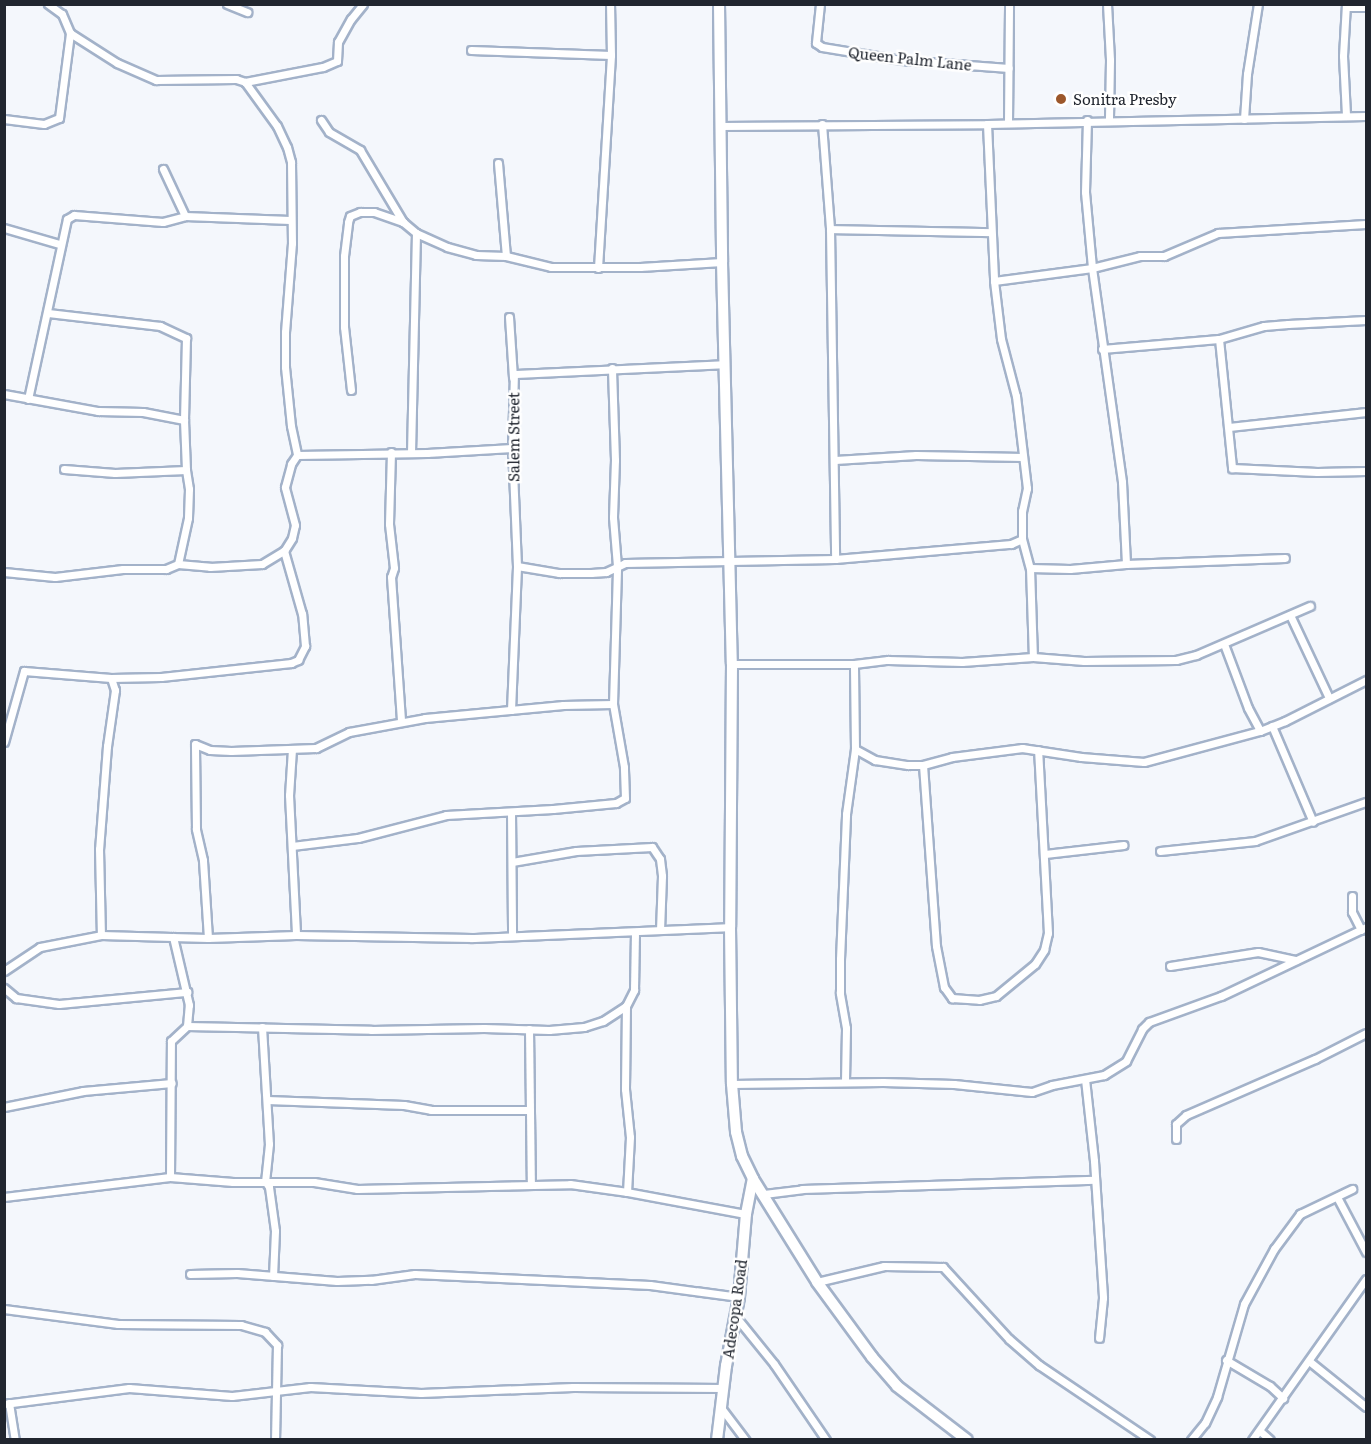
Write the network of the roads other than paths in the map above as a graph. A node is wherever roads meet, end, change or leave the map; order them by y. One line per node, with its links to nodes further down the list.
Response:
1 (48, 4): 13 (street)
2 (227, 4): 12 (street)
3 (363, 4): 17 (street)
4 (610, 4): 15 (street)
5 (719, 4): 28 (street)
6 (820, 4): 16 (street, Queen Palm Lane)
7 (1009, 4): 16 (street)
8 (1107, 4): 21 (street)
9 (1258, 4): 22 (street)
10 (1346, 6): 11 (street); 18 (street)
11 (1366, 8)
12 (247, 12)
13 (70, 33): 17 (street); 20 (street)
14 (471, 50): 15 (street)
15 (611, 55): 42 (street)
16 (1009, 68): 25 (street)
17 (245, 82): 32 (street)
18 (1346, 115): 19 (street); 22 (street)
19 (1366, 116)
20 (4, 119)
21 (1109, 119): 22 (street); 24 (street)
22 (1244, 119)
23 (321, 120): 33 (street)
24 (1087, 120): 25 (street); 43 (street)
25 (1008, 123): 27 (street)
26 (822, 124): 27 (street); 28 (street); 36 (street)
27 (987, 124): 37 (street)
28 (720, 126): 41 (street)
29 (498, 162): 40 (street)
30 (163, 169): 31 (street)
31 (185, 216): 32 (street); 39 (street)
32 (290, 220): 62 (street)
33 (403, 222): 38 (street); 53 (street)
34 (1366, 224): 43 (street)
35 (4, 228): 39 (street)
36 (830, 229): 37 (street); 64 (street)
37 (991, 232): 44 (street)
38 (416, 233): 40 (street); 61 (street)
39 (59, 244): 45 (street)
40 (506, 256): 42 (street)
41 (722, 262): 42 (street); 50 (street)
42 (598, 268)
43 (1092, 268): 44 (street); 49 (street)
44 (994, 281): 63 (street)
45 (48, 313): 55 (street); 57 (street)
46 (508, 317): 52 (street)
47 (1366, 320): 48 (street)
48 (1219, 339): 49 (street); 58 (street)
49 (1102, 349): 74 (street)
50 (724, 364): 51 (street, Salem Street); 72 (street)
51 (612, 368): 52 (street, Salem Street); 76 (street)
52 (513, 381): 59 (street, Salem Street)
53 (351, 390)
54 (4, 394): 55 (street)
55 (28, 399): 57 (street)
56 (1366, 412): 58 (street)
57 (184, 420): 66 (street)
58 (1229, 427): 67 (street)
59 (512, 448): 61 (street); 75 (street, Salem Street)
60 (391, 453): 61 (street); 62 (street); 90 (street)
61 (411, 453)
62 (297, 455): 69 (street)
63 (1023, 457): 64 (street); 68 (street)
64 (835, 460): 71 (street)
65 (64, 470): 66 (street)
66 (186, 470): 73 (street)
67 (1366, 471)
68 (1022, 539): 71 (street); 77 (street)
69 (284, 551): 73 (street); 85 (street)
70 (1285, 558): 74 (street)
71 (835, 559): 72 (street)
72 (731, 562): 76 (street); 83 (street)
73 (178, 564): 78 (street)
74 (1126, 564): 77 (street)
75 (517, 566): 76 (street); 89 (street, Salem Street)
76 (617, 566): 88 (street)
77 (1030, 568): 82 (street)
78 (4, 572)
79 (1310, 606): 80 (street)
80 (1290, 615): 81 (street); 87 (street)
81 (1224, 644): 82 (street); 92 (street)
82 (1033, 657): 84 (street)
83 (732, 664): 84 (street); 107 (street)
84 (854, 664): 95 (street)
85 (111, 678): 93 (street); 111 (street)
86 (1366, 680): 87 (street)
87 (1329, 698): 91 (street)
88 (614, 704): 89 (street); 99 (street)
89 (511, 710): 90 (street)
90 (401, 721): 94 (street)
91 (1272, 726): 92 (street); 100 (street)
92 (1260, 731): 96 (street)
93 (4, 742)
94 (292, 749): 102 (street); 115 (street)
95 (855, 749): 97 (street); 127 (street)
96 (1038, 750): 97 (street); 104 (street)
97 (924, 765): 104 (street)
98 (1366, 801): 100 (street)
99 (511, 812): 102 (street); 105 (street)
100 (1312, 822): 103 (street)
101 (1123, 845): 104 (street)
102 (292, 846): 112 (street)
103 (1160, 851)
104 (1045, 854)
105 (512, 862): 109 (street); 113 (street)
106 (1352, 896): 108 (street)
107 (730, 927): 109 (street); 129 (street)
108 (1364, 929): 116 (street)
109 (660, 930): 110 (street)
110 (635, 932): 113 (street); 121 (street)
111 (101, 934): 114 (street); 118 (street)
112 (296, 935): 113 (street); 115 (street)
113 (512, 936)
114 (173, 938): 115 (street); 120 (street)
115 (208, 938)
116 (1296, 960): 117 (street); 126 (street)
117 (1170, 966)
118 (4, 971)
119 (4, 988): 120 (street)
120 (187, 992): 122 (street)
121 (626, 1006): 124 (street); 140 (street)
122 (187, 1026): 123 (street); 128 (street)
123 (262, 1027): 124 (street); 130 (street)
124 (529, 1029): 132 (street)
125 (1366, 1033): 133 (street)
126 (1084, 1079): 127 (street); 136 (street)
127 (845, 1081): 129 (street)
128 (172, 1083): 131 (street); 134 (street)
129 (732, 1084): 135 (street)
130 (267, 1100): 132 (street); 137 (street)
131 (4, 1107)
132 (530, 1110): 138 (street)
133 (1176, 1139)
134 (170, 1177): 137 (street); 142 (street)
135 (753, 1179): 141 (street); 144 (street, Adecopa Road)
136 (1095, 1180): 141 (street); 153 (street)
137 (265, 1181): 138 (street); 147 (street)
138 (531, 1184): 140 (street)
139 (1352, 1189): 143 (street)
140 (627, 1192): 144 (street)
141 (764, 1194): 148 (street)
142 (4, 1197)
143 (1337, 1197): 145 (street); 154 (street)
144 (746, 1214): 150 (street, Adecopa Road)
145 (1366, 1252)
146 (190, 1274): 147 (street)
147 (273, 1276): 150 (street)
148 (817, 1282): 168 (street); 169 (street)
149 (1365, 1284): 155 (street)
150 (739, 1297): 152 (street, Adecopa Road)
151 (4, 1309): 157 (street)
152 (736, 1317): 156 (street, Adecopa Road); 167 (street)
153 (1099, 1338)
154 (1226, 1360): 158 (street); 170 (street)
155 (1309, 1361): 158 (street); 160 (street)
156 (723, 1388): 157 (street); 161 (street, Adecopa Road)
157 (278, 1393): 159 (street); 164 (street)
158 (1283, 1398): 162 (street)
159 (7, 1404): 163 (street)
160 (1366, 1407)
161 (722, 1409): 165 (street, Adecopa Road); 166 (street)
162 (1260, 1431): 171 (street); 172 (street)
163 (15, 1440)
164 (275, 1440)
165 (717, 1440)
166 (745, 1440)
167 (826, 1440)
168 (967, 1440)
169 (1150, 1440)
170 (1191, 1440)
171 (1252, 1440)
172 (1270, 1440)

